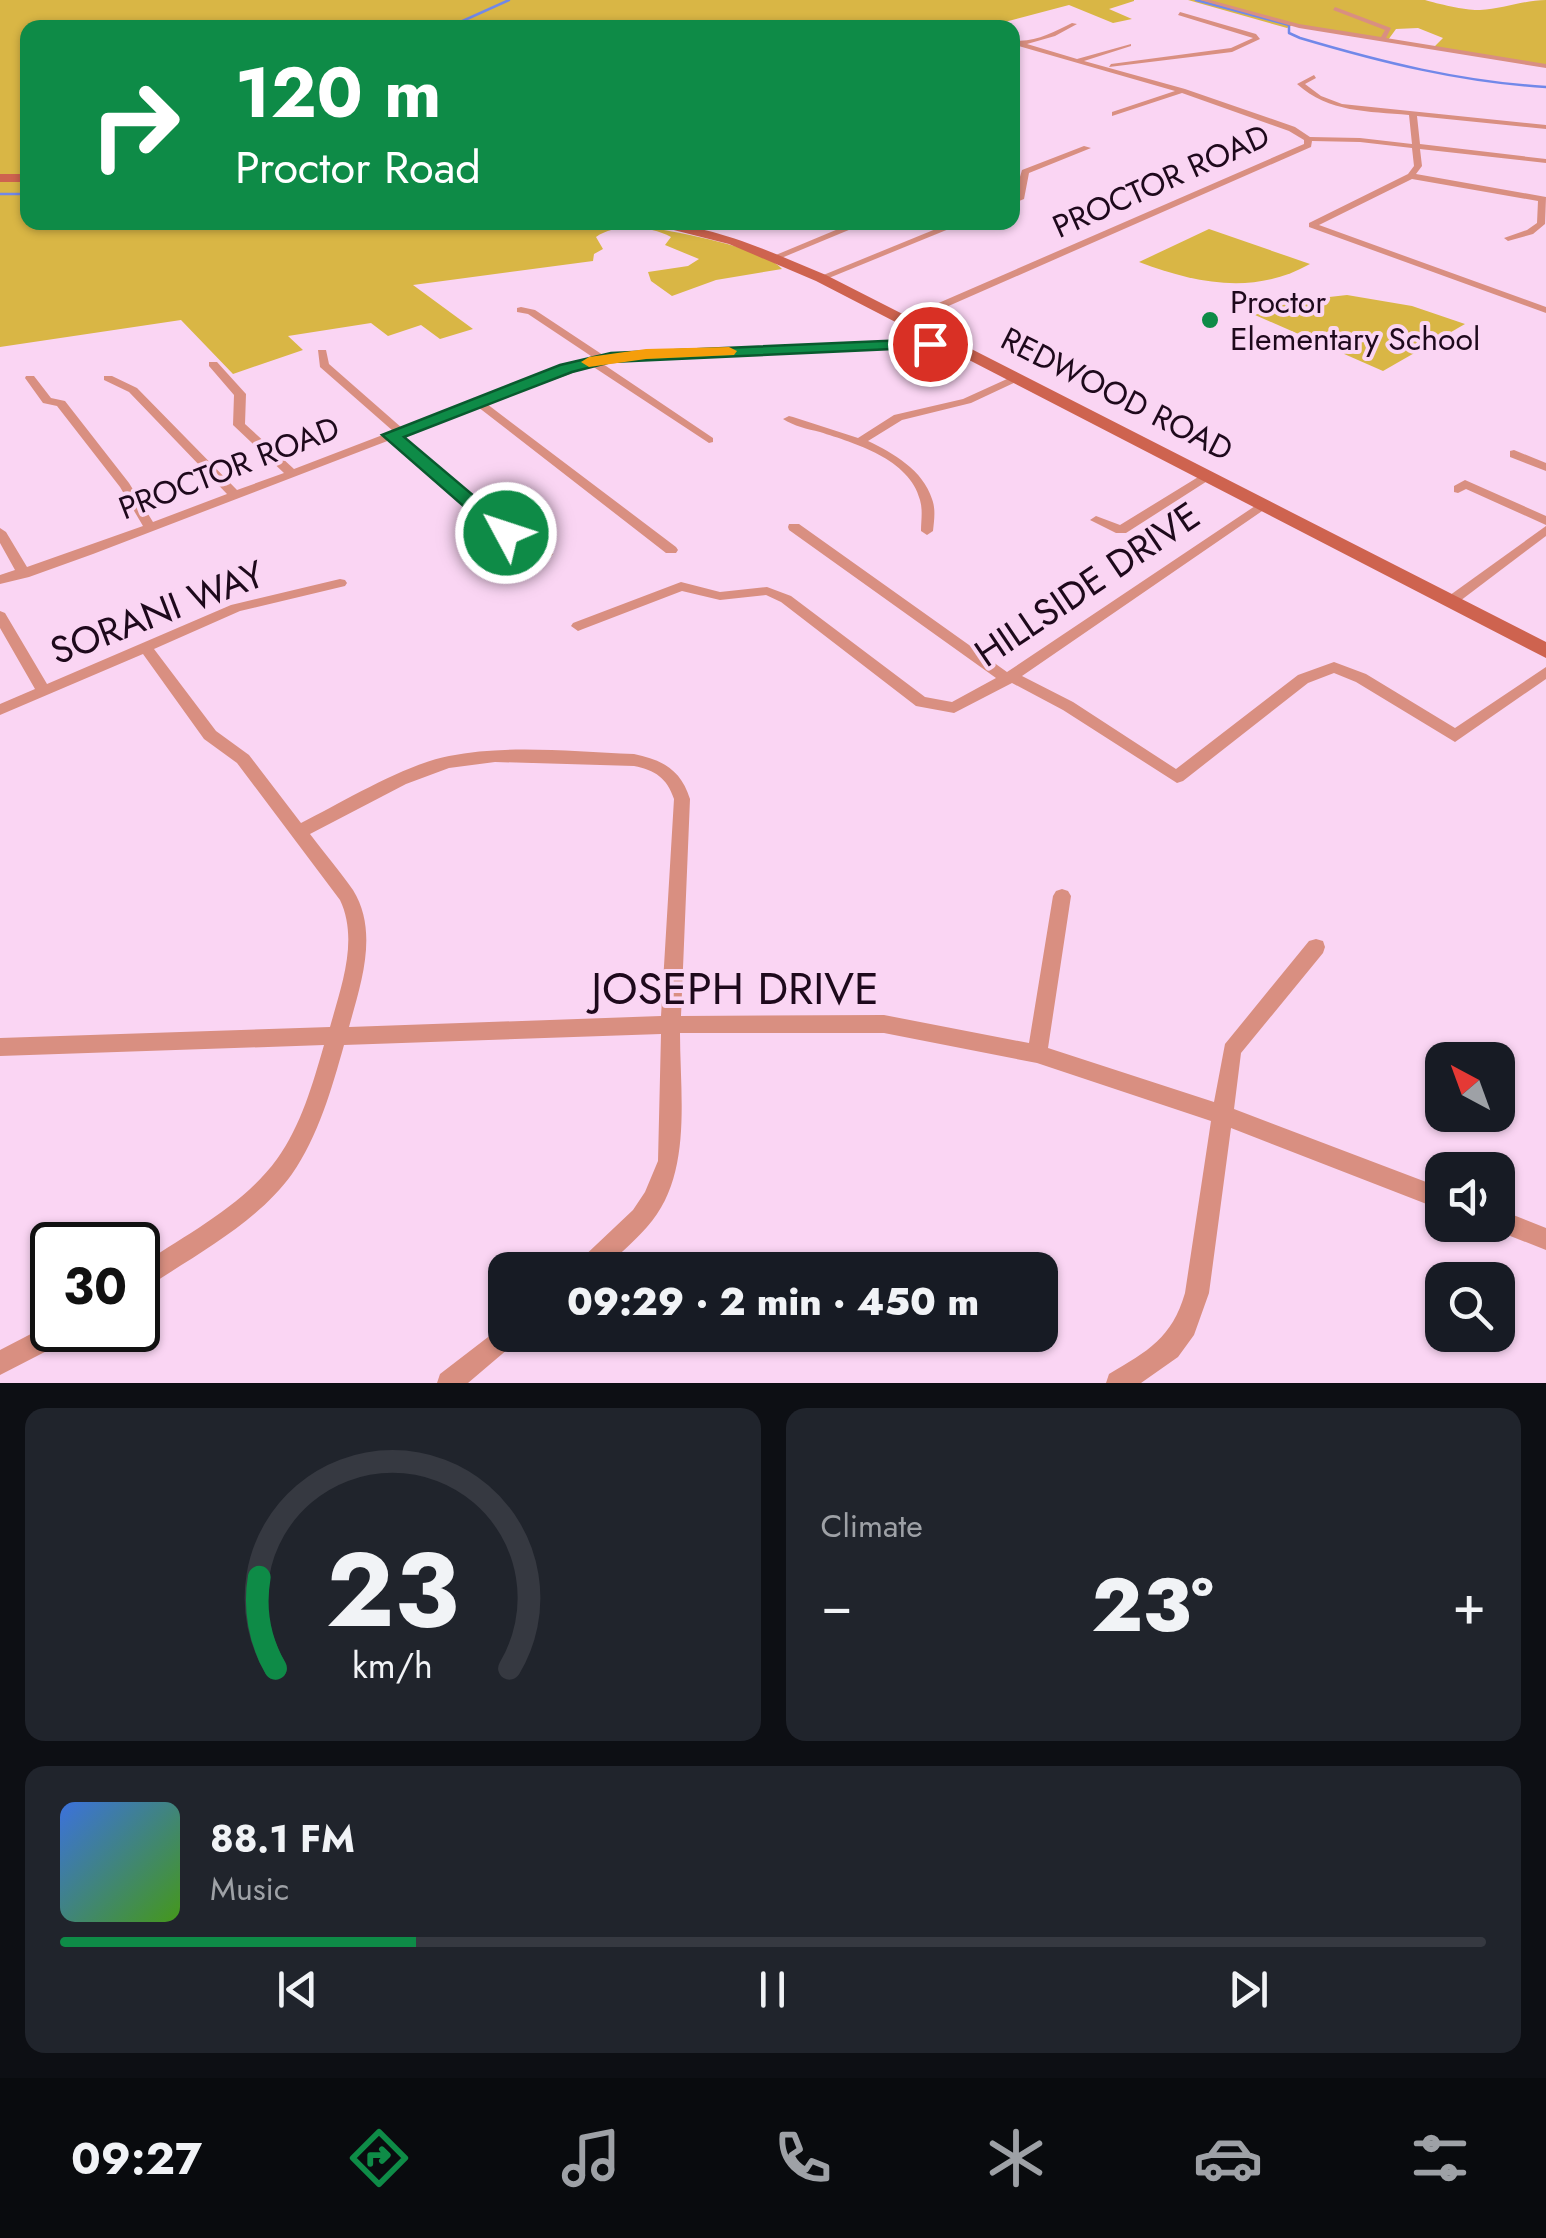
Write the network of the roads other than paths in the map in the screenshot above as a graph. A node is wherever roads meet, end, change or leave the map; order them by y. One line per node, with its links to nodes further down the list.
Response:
1 (1203, 0): 5 (street)
2 (1336, 9): 5 (street)
3 (1180, 14): 11 (street)
4 (1074, 24): 6 (street)
5 (1382, 40): 10 (street)
6 (1020, 43)
7 (1020, 45): 9 (street, PROCTOR ROAD)
8 (1129, 45): 9 (street)
9 (1079, 60): 11 (street, PROCTOR ROAD)
10 (1546, 66)
11 (1102, 67): 13 (street, PROCTOR ROAD)
12 (1314, 78): 15 (street)
13 (1183, 90): 14 (street); 17 (street, PROCTOR ROAD)
14 (1115, 114)
15 (1412, 115): 16 (street); 18 (street)
16 (1546, 127)
17 (1308, 139): 18 (street); 33 (street, PROCTOR ROAD)
18 (1416, 147): 20 (street); 21 (street)
19 (1087, 148): 22 (street)
20 (1546, 161)
21 (1412, 176): 23 (street); 32 (street)
22 (1020, 187)
23 (1544, 200): 24 (street)
24 (1543, 224): 28 (street)
25 (703, 230): 29 (main road, REDWOOD ROAD)
26 (844, 230): 29 (street)
27 (942, 230): 30 (street)
28 (1508, 238)
29 (776, 257): 30 (main road, REDWOOD ROAD)
30 (822, 278): 33 (main road, REDWOOD ROAD)
31 (521, 310): 36 (street)
32 (1546, 310)
33 (908, 320): 34 (main road, REDWOOD ROAD)
34 (947, 339): 36 (street, PROCTOR ROAD); 38 (main road, REDWOOD ROAD)
35 (322, 352): 43 (street)
36 (597, 360): 41 (street, PROCTOR ROAD); 44 (street)
37 (213, 364): 48 (street)
38 (1018, 377): 45 (street); 49 (main road, REDWOOD ROAD)
39 (30, 378): 55 (street)
40 (108, 378): 51 (street)
41 (478, 402): 43 (street, PROCTOR ROAD); 60 (street)
42 (789, 418): 45 (street)
43 (396, 434): 48 (street, PROCTOR ROAD); 61 (street)
44 (710, 440)
45 (857, 443): 59 (street)
46 (1514, 454): 47 (street)
47 (1546, 468)
48 (290, 474): 51 (street, PROCTOR ROAD)
49 (1208, 476): 52 (main road, REDWOOD ROAD); 53 (street)
50 (1458, 489): 54 (street)
51 (236, 495): 55 (street, PROCTOR ROAD)
52 (1264, 504): 65 (main road, REDWOOD ROAD); 71 (street, HILLSIDE DRIVE)
53 (1096, 520)
54 (1546, 521)
55 (150, 527): 62 (street, PROCTOR ROAD)
56 (794, 527): 71 (street)
57 (1546, 530): 65 (street)
58 (0, 532): 62 (street)
59 (927, 532)
60 (671, 550)
61 (546, 554)
62 (24, 574): 63 (street, PROCTOR ROAD)
63 (0, 580)
64 (340, 583): 68 (street, SORANI WAY)
65 (1451, 602): 69 (main road, REDWOOD ROAD)
66 (0, 616): 72 (street)
67 (578, 626): 71 (street, HILLSIDE DRIVE)
68 (145, 647): 72 (street, SORANI WAY); 74 (street)
69 (1546, 650)
70 (1546, 672): 71 (street)
71 (1009, 677)
72 (44, 690): 73 (street, SORANI WAY)
73 (0, 710)
74 (299, 832): 77 (street); 78 (street)
75 (1062, 896): 80 (street)
76 (1316, 947): 81 (street)
77 (671, 1025): 78 (street, JOSEPH DRIVE); 80 (street, JOSEPH DRIVE); 85 (street)
78 (334, 1035): 79 (street, JOSEPH DRIVE); 86 (street)
79 (0, 1047)
80 (1037, 1054): 81 (street, JOSEPH DRIVE)
81 (1220, 1114): 82 (street, JOSEPH DRIVE); 91 (street)
82 (1425, 1192)
83 (1515, 1227): 84 (street)
84 (1546, 1239)
85 (605, 1252)
86 (160, 1265)
87 (30, 1348): 89 (street)
88 (488, 1351): 90 (street)
89 (0, 1363)
90 (449, 1383)
91 (1118, 1383)

